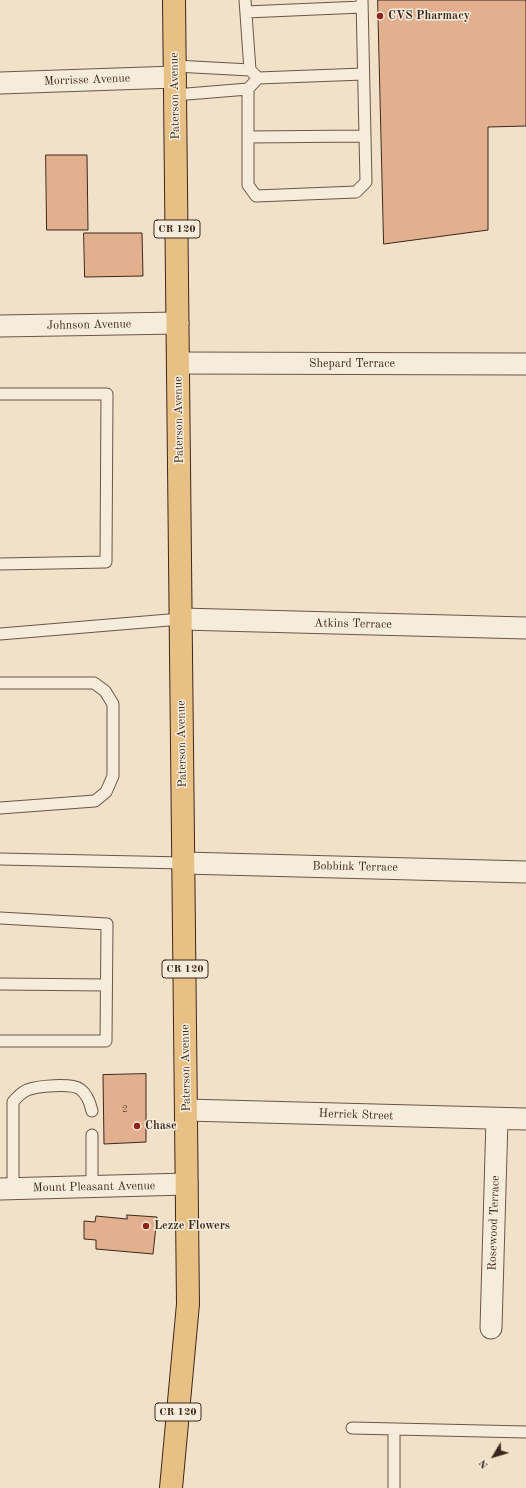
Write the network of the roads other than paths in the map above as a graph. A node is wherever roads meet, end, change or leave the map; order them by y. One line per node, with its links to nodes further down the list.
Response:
1 (174, 0): 7 (main road, Paterson Avenue / CR 120)
2 (245, 0): 4 (lane)
3 (362, 3): 4 (lane); 6 (lane)
4 (246, 12): 5 (lane)
5 (254, 74): 6 (lane); 7 (lane); 9 (lane)
6 (364, 74): 10 (lane)
7 (175, 79): 8 (street, Morrisse Avenue); 9 (lane); 12 (main road, Paterson Avenue / CR 120)
8 (0, 83)
9 (248, 89): 11 (lane)
10 (364, 136): 11 (lane); 11 (lane)
11 (248, 137)
12 (178, 323): 13 (street, Johnson Avenue); 14 (main road, Paterson Avenue / CR 120)
13 (0, 326)
14 (178, 363): 15 (street, Shepard Terrace); 18 (main road, Paterson Avenue / CR 120)
15 (526, 364)
16 (0, 394): 17 (lane)
17 (0, 564)
18 (181, 620): 19 (street, Atkins Terrace); 20 (lane); 24 (main road, Paterson Avenue / CR 120)
19 (526, 628)
20 (0, 634)
21 (0, 682): 22 (lane)
22 (0, 808)
23 (0, 860): 24 (lane)
24 (184, 863): 25 (street, Bobbink Terrace); 30 (main road, Paterson Avenue / CR 120)
25 (526, 872)
26 (0, 918): 28 (lane)
27 (0, 984): 28 (lane)
28 (106, 986): 29 (lane)
29 (0, 1041)
30 (186, 1110): 32 (street, Herrick Street); 35 (main road, Paterson Avenue / CR 120)
31 (92, 1111): 37 (lane)
32 (497, 1119): 33 (street, Herrick Street); 38 (street, Rosewood Terrace)
33 (526, 1119)
34 (92, 1135): 36 (lane)
35 (187, 1184): 36 (street, Mount Pleasant Avenue); 42 (main road, Paterson Avenue / CR 120)
36 (92, 1187): 37 (street, Mount Pleasant Avenue)
37 (7, 1189)
38 (491, 1328)
39 (352, 1428): 40 (lane)
40 (394, 1429): 41 (lane); 43 (lane)
41 (526, 1432)
42 (171, 1488)
43 (394, 1488)

